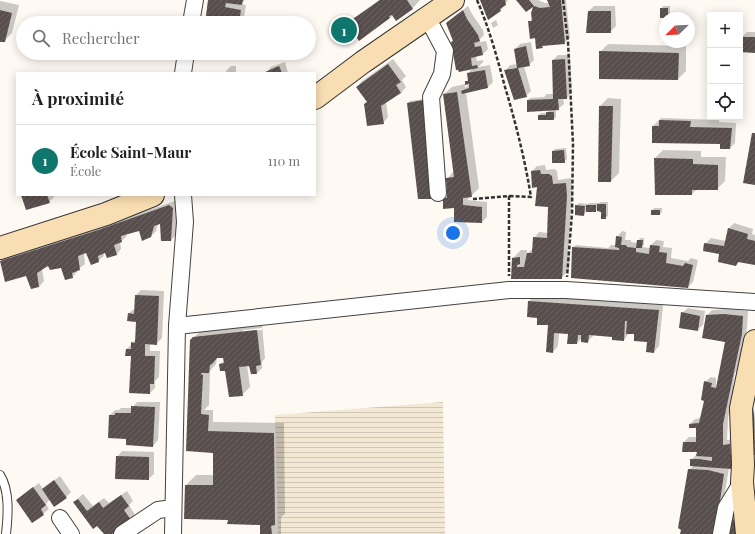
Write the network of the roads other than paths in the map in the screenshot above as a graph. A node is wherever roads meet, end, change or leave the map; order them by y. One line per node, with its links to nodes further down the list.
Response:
1 (195, 0): 3 (street)
2 (453, 0): 4 (street)
3 (192, 16)
4 (428, 19): 7 (street); 8 (street)
5 (185, 60): 6 (street)
6 (183, 72)
7 (316, 97)
8 (438, 193)
9 (151, 196): 11 (street)
10 (183, 196): 13 (street)
11 (0, 248)
12 (755, 302): 13 (street)
13 (177, 326): 17 (street)
14 (755, 341): 16 (street)
15 (0, 475): 19 (lane)
16 (742, 482): 23 (street); 24 (street)
17 (173, 508): 21 (street); 22 (street)
18 (60, 518): 20 (street)
19 (6, 534)
20 (71, 534)
21 (122, 534)
22 (173, 534)
23 (721, 534)
24 (747, 534)

